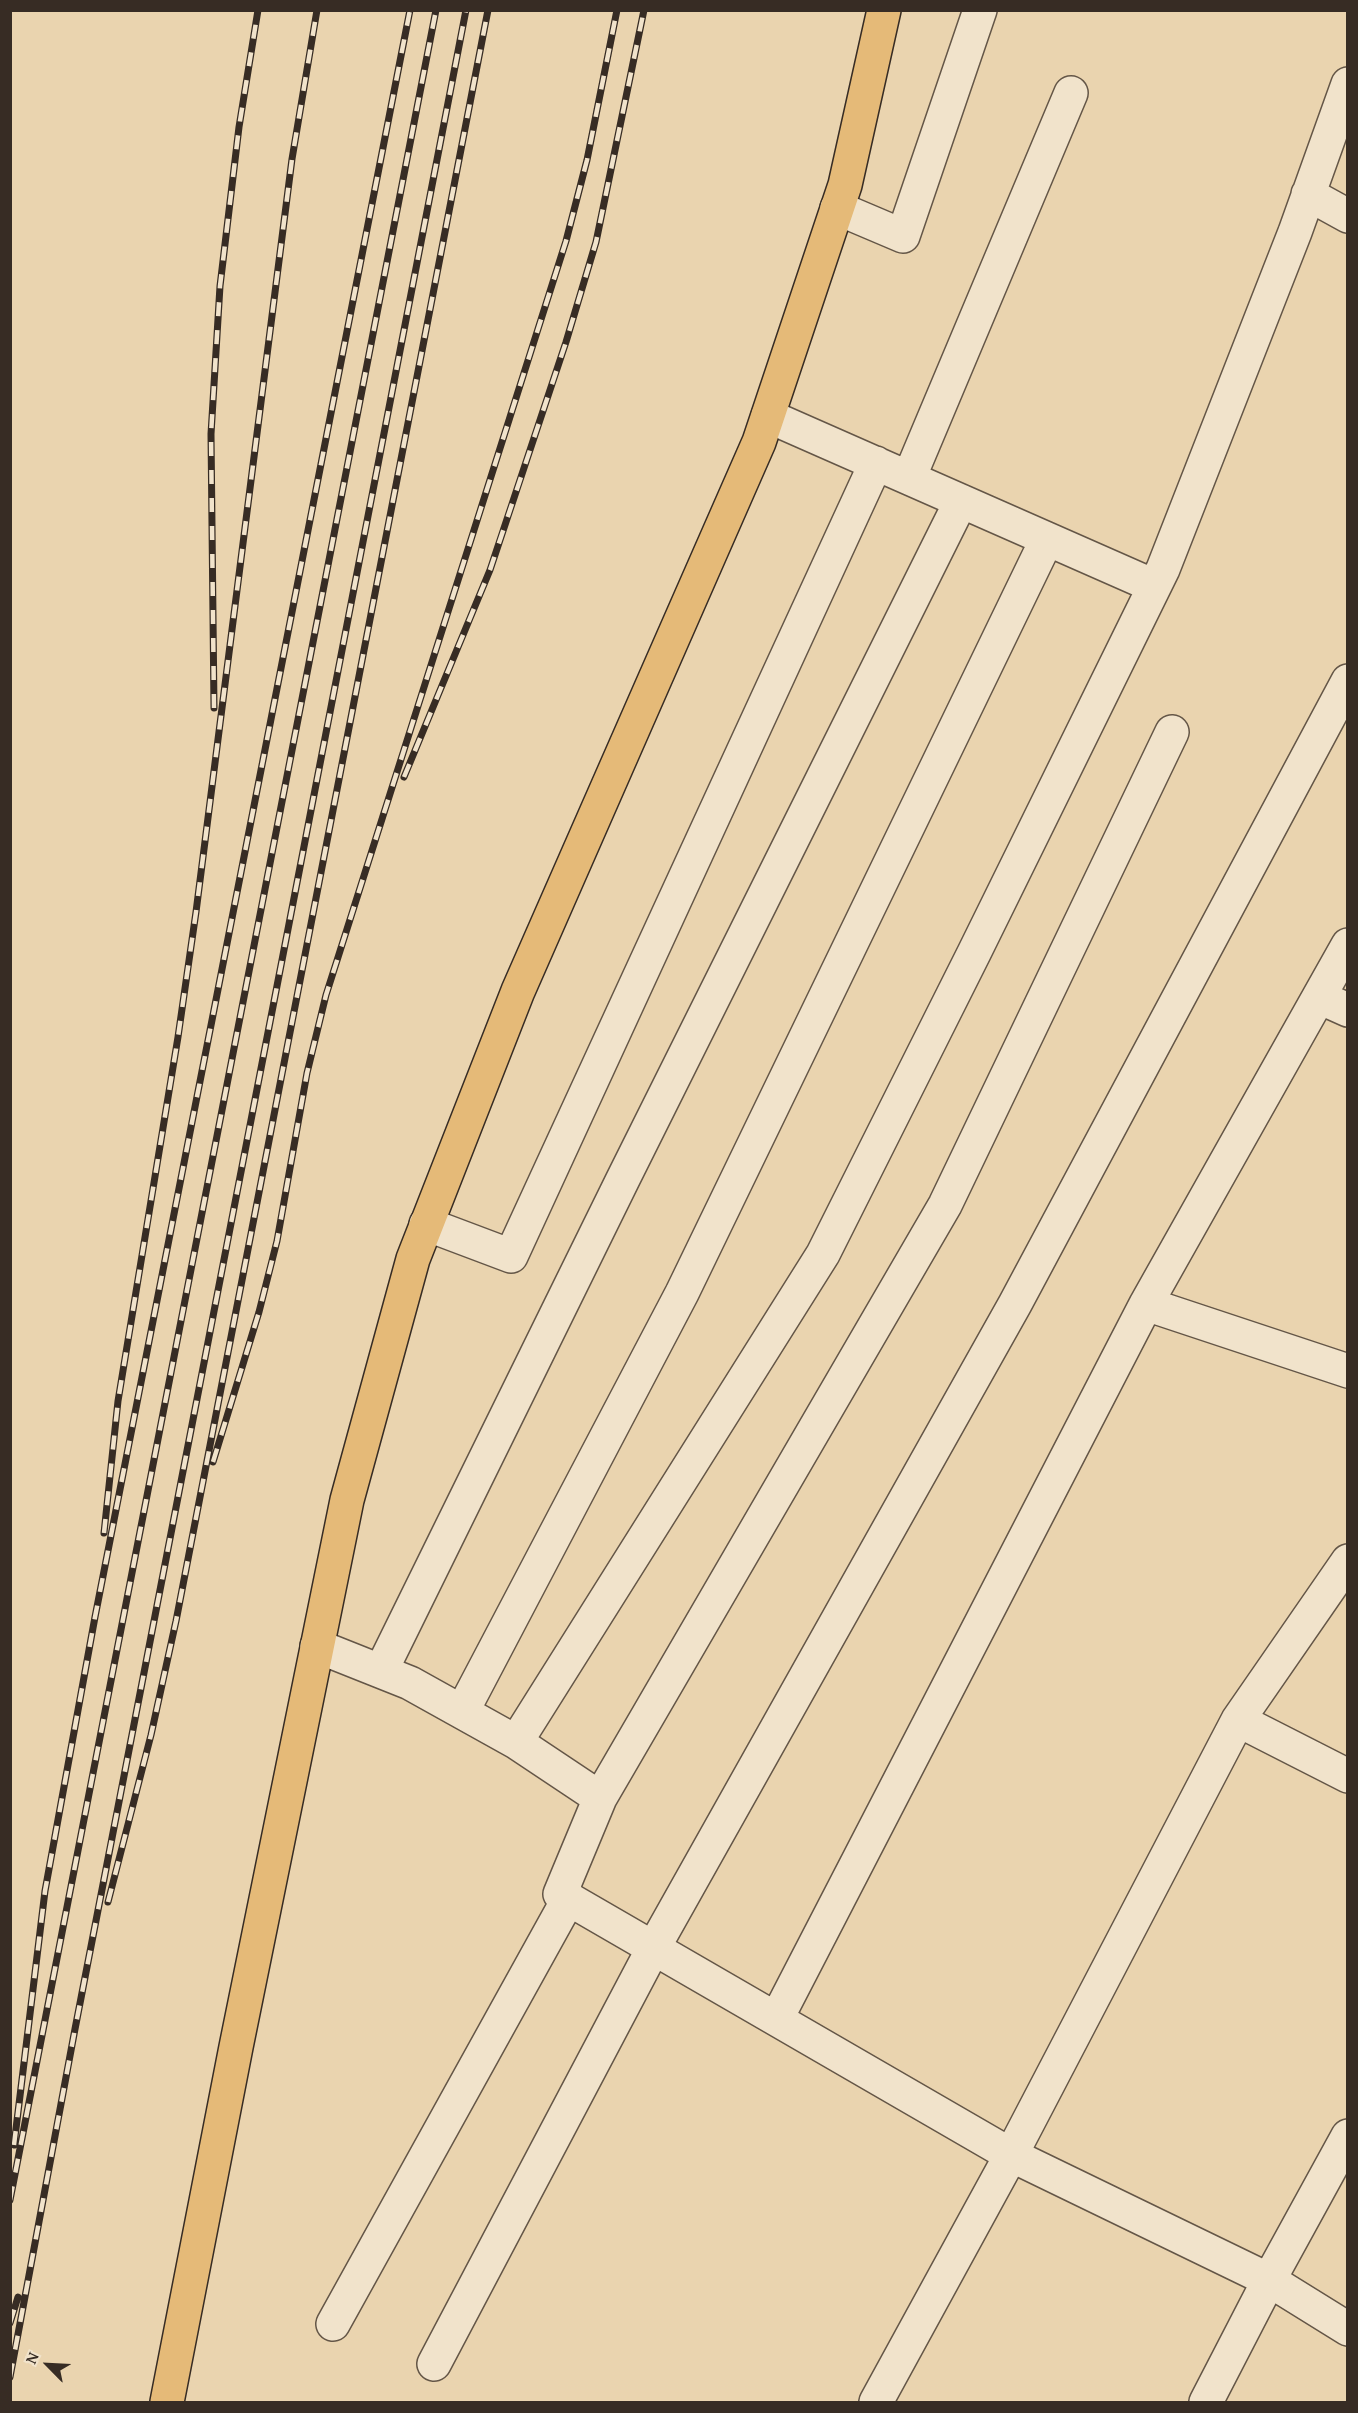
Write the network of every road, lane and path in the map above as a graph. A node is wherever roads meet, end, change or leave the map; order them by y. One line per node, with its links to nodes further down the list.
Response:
1 (884, 10): 6 (main road)
2 (980, 10): 6 (street)
3 (1347, 84): 5 (street)
4 (1071, 93): 10 (street)
5 (1308, 194): 7 (street); 13 (street)
6 (837, 208): 8 (main road)
7 (1347, 216)
8 (768, 416): 9 (street); 18 (main road)
9 (876, 463): 10 (street); 18 (street)
10 (909, 478): 11 (street)
11 (961, 501): 12 (street); 23 (street)
12 (1047, 539): 13 (street); 24 (street)
13 (1154, 586): 26 (street)
14 (1347, 681): 30 (street)
15 (1172, 732): 28 (street)
16 (1347, 945): 17 (street)
17 (1333, 1004): 19 (street)
18 (426, 1224): 22 (main road)
19 (1146, 1305): 20 (street); 31 (street)
20 (1347, 1371)
21 (1347, 1561): 25 (street)
22 (317, 1646): 23 (street); 38 (main road)
23 (381, 1671): 24 (street)
24 (462, 1712): 26 (street)
25 (1238, 1720): 27 (street); 33 (street)
26 (516, 1742): 28 (street)
27 (1347, 1776)
28 (600, 1798): 29 (street)
29 (569, 1898): 30 (street); 35 (street)
30 (654, 1947): 31 (street); 37 (street)
31 (777, 2018): 33 (street)
32 (1347, 2136): 34 (street)
33 (1011, 2155): 34 (street); 39 (street)
34 (1269, 2280): 36 (street); 40 (street)
35 (333, 2324)
36 (1347, 2329)
37 (434, 2364)
38 (167, 2403)
39 (876, 2403)
40 (1206, 2403)

